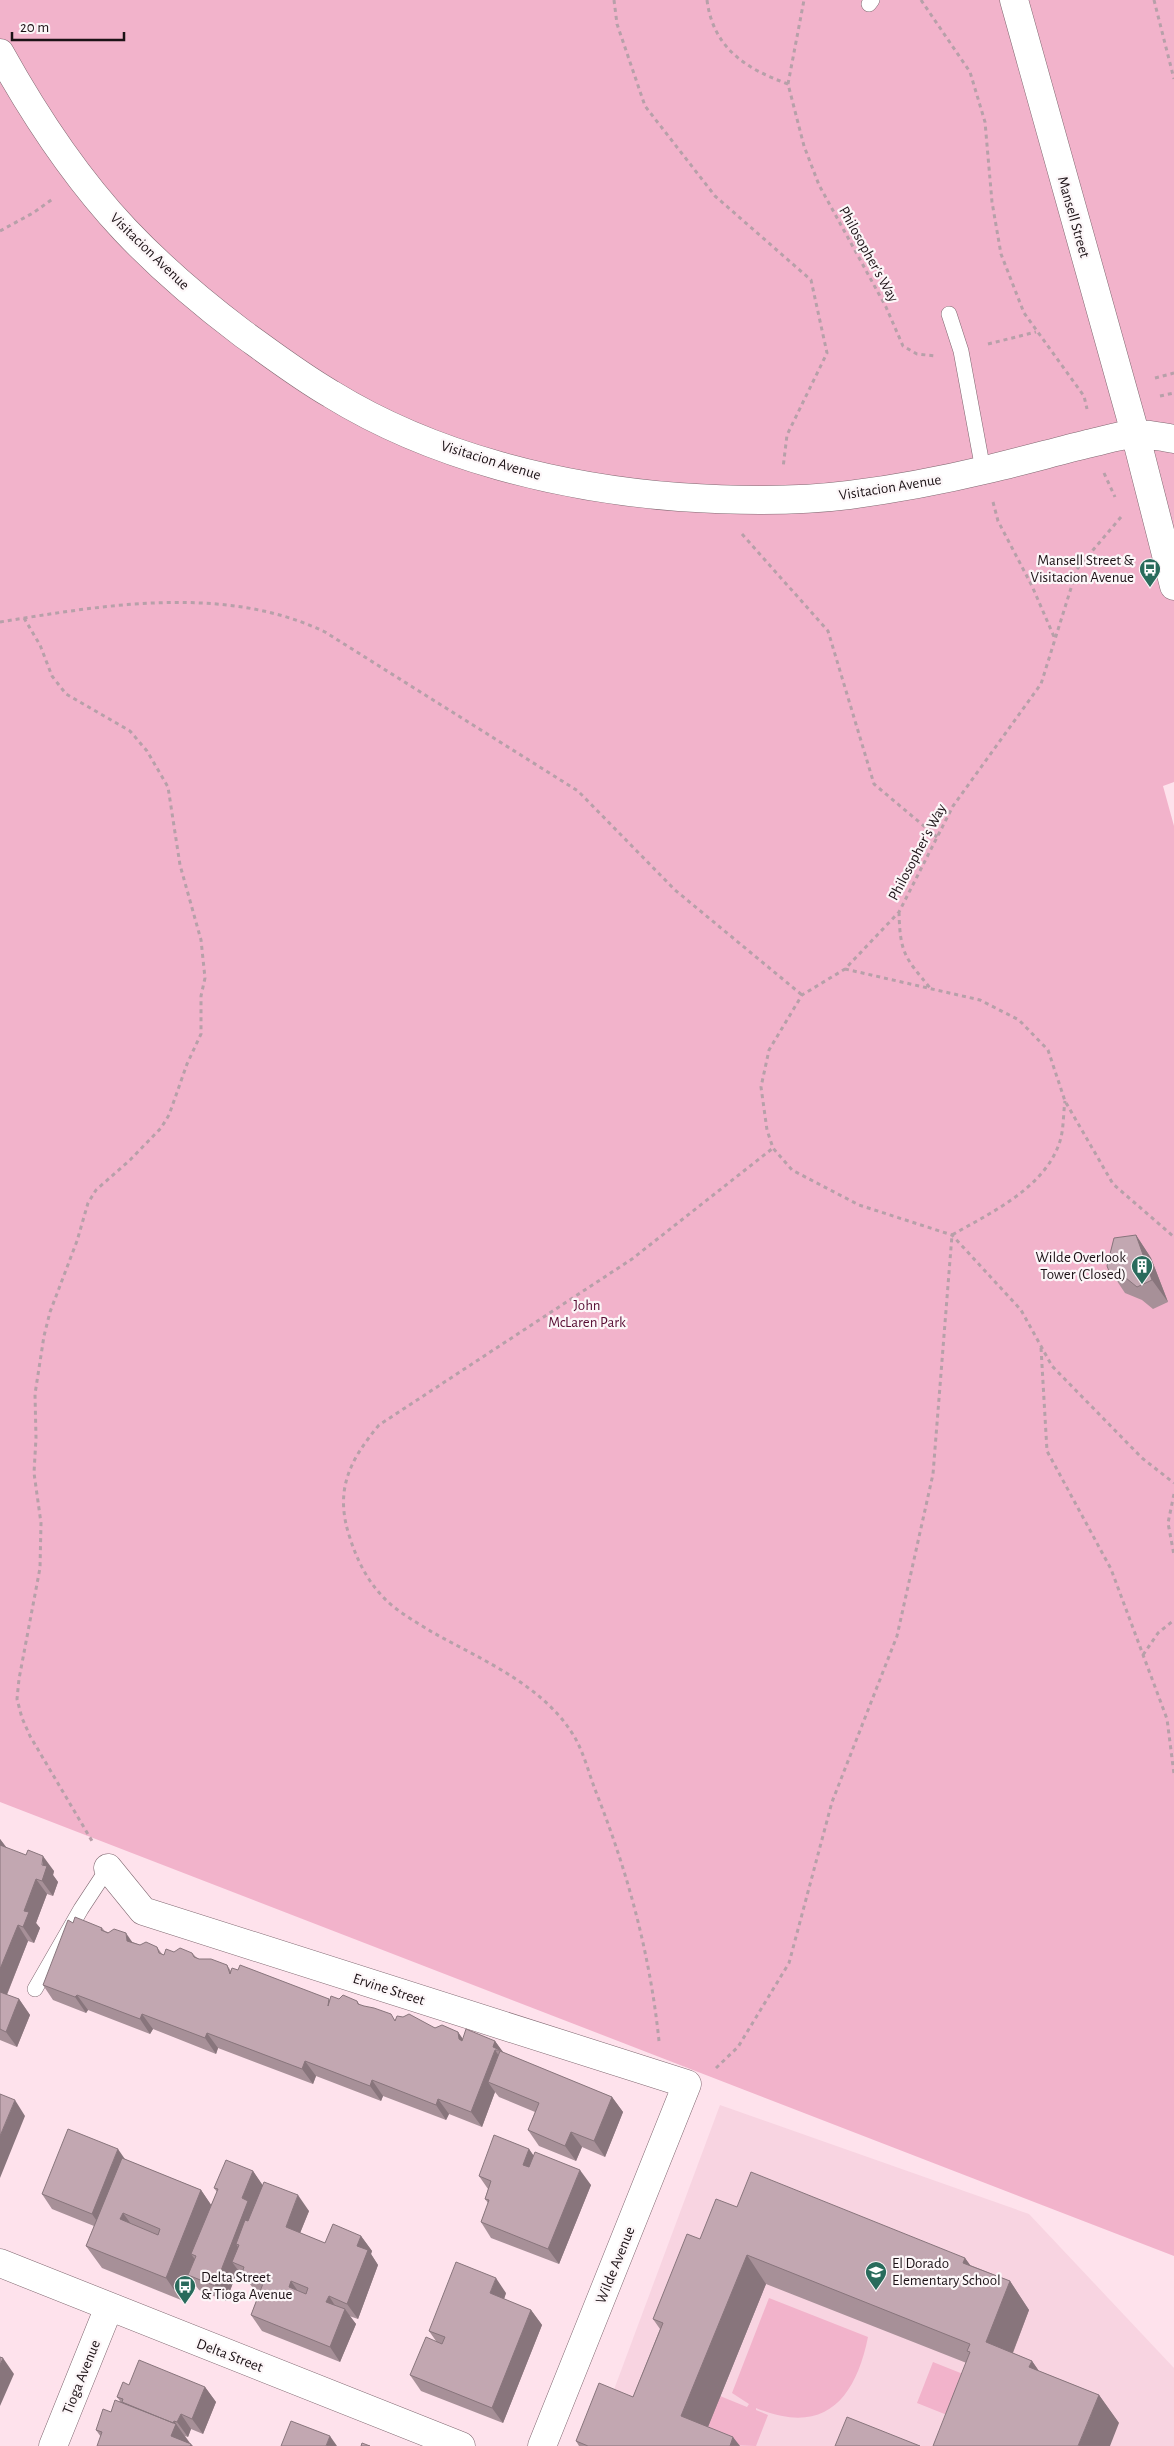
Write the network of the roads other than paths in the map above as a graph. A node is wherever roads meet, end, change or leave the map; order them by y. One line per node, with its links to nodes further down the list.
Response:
1 (1014, 0): 4 (street, Mansell Street)
2 (0, 53): 6 (street, Visitacion Avenue)
3 (949, 314): 6 (lane)
4 (1135, 433): 5 (street); 6 (street, Visitacion Avenue); 7 (street, Mansell Street)
5 (1174, 439)
6 (983, 470)
7 (1174, 586)
8 (108, 1868): 9 (lane); 10 (street, Ervine Street)
9 (35, 1989)
10 (677, 2087): 15 (street, Wilde Avenue)
11 (0, 2263): 12 (street, Delta Street)
12 (109, 2308): 13 (street, Tioga Avenue); 14 (street, Delta Street)
13 (53, 2446)
14 (461, 2446)
15 (542, 2446)

